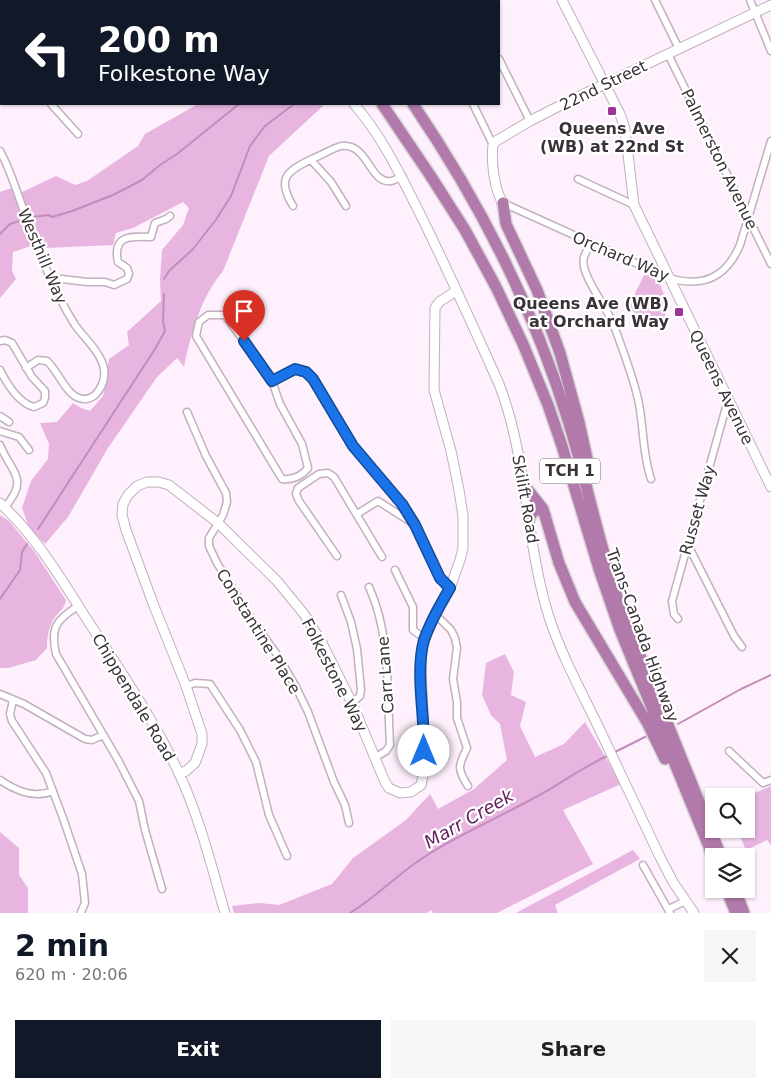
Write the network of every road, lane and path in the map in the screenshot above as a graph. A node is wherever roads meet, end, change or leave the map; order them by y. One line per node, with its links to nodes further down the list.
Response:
1 (562, 0): 10 (street, Queens Avenue)
2 (655, 0): 6 (street)
3 (750, 0): 5 (street)
4 (771, 5): 5 (street, 22nd Street)
5 (755, 12): 6 (street, 22nd Street); 7 (street)
6 (679, 49): 8 (street, 22nd Street)
7 (771, 51)
8 (668, 54): 10 (street, 22nd Street); 29 (street, Palmerston Avenue)
9 (500, 61): 16 (street)
10 (604, 85): 16 (street, 22nd Street); 25 (street, Queens Avenue)
11 (52, 105): 17 (street)
12 (355, 105): 22 (street, Skilift Road)
13 (383, 105): 82 (highway, Trans-Canada Highway / TCH 1)
14 (414, 105): 58 (highway, Trans-Canada Highway / TCH 1)
15 (472, 105): 19 (street)
16 (530, 121): 19 (street, 22nd Street)
17 (78, 134)
18 (771, 141): 29 (street, Orchard Way)
19 (492, 145): 24 (street)
20 (0, 151): 33 (street, Westhill Way)
21 (311, 160): 22 (street); 26 (street); 27 (street)
22 (402, 176): 34 (street, Skilift Road)
23 (578, 179): 25 (street)
24 (503, 203): 30 (street, Orchard Way); 58 (highway)
25 (634, 205): 32 (street, Queens Avenue)
26 (293, 206)
27 (346, 206)
28 (170, 216): 33 (street)
29 (748, 218): 31 (street, Palmerston Avenue); 32 (street, Orchard Way)
30 (591, 244): 32 (street, Orchard Way); 46 (street)
31 (771, 264)
32 (669, 278): 39 (street, Queens Avenue)
33 (51, 281): 36 (street, Westhill Way)
34 (456, 291): 47 (street, Skilift Road); 61 (street, Folkestone Way)
35 (0, 341): 36 (street)
36 (26, 368): 37 (street)
37 (0, 370)
38 (272, 381): 38 (street); 54 (street)
39 (728, 400): 48 (street, Queens Avenue); 55 (street, Russet Way)
40 (187, 412): 53 (street, Constantine Place)
41 (0, 416): 42 (street)
42 (9, 422)
43 (0, 431): 45 (street)
44 (0, 445): 49 (street)
45 (29, 450)
46 (651, 479)
47 (524, 485): 51 (highway); 52 (street, Skilift Road)
48 (771, 488)
49 (3, 505): 63 (street, Chippendale Road)
50 (357, 514): 54 (street); 56 (street); 57 (street)
51 (545, 515): 52 (highway); 81 (highway)
52 (529, 521): 89 (street, Skilift Road)
53 (218, 523): 68 (street, Folkestone Way); 71 (street, Folkestone Way); 80 (street, Constantine Place)
54 (415, 525): 61 (street)
55 (688, 545): 65 (street, Russet Way); 67 (street)
56 (337, 556)
57 (382, 557)
58 (608, 567): 83 (highway, Trans-Canada Highway / TCH 1)
59 (395, 570): 66 (street)
60 (368, 588): 74 (street, Carr Lane)
61 (450, 588): 64 (street, Folkestone Way)
62 (341, 595): 71 (street)
63 (78, 606): 72 (street); 75 (street, Chippendale Road)
64 (435, 614): 66 (street, Folkestone Way); 78 (street)
65 (678, 619)
66 (424, 639): 74 (street, Folkestone Way)
67 (742, 647)
68 (186, 686): 75 (street, Folkestone Way); 84 (street)
69 (0, 694): 70 (street)
70 (13, 700): 72 (street); 79 (street)
71 (352, 703): 74 (street, Folkestone Way)
72 (103, 735): 86 (street)
73 (729, 751): 77 (street)
74 (374, 758)
75 (179, 774): 92 (street, Chippendale Road)
76 (0, 780): 79 (street)
77 (771, 780)
78 (468, 786)
79 (53, 791): 91 (street)
80 (349, 823)
81 (706, 848)
82 (710, 848)
83 (718, 848)
84 (287, 856)
85 (643, 865): 90 (street)
86 (162, 889)
87 (732, 898): 94 (highway)
88 (735, 898): 95 (highway)
89 (685, 901): 90 (street); 93 (street, Skilift Road)
90 (669, 911)
91 (82, 912)
92 (225, 913)
93 (694, 913)
94 (736, 913)
95 (744, 913)

